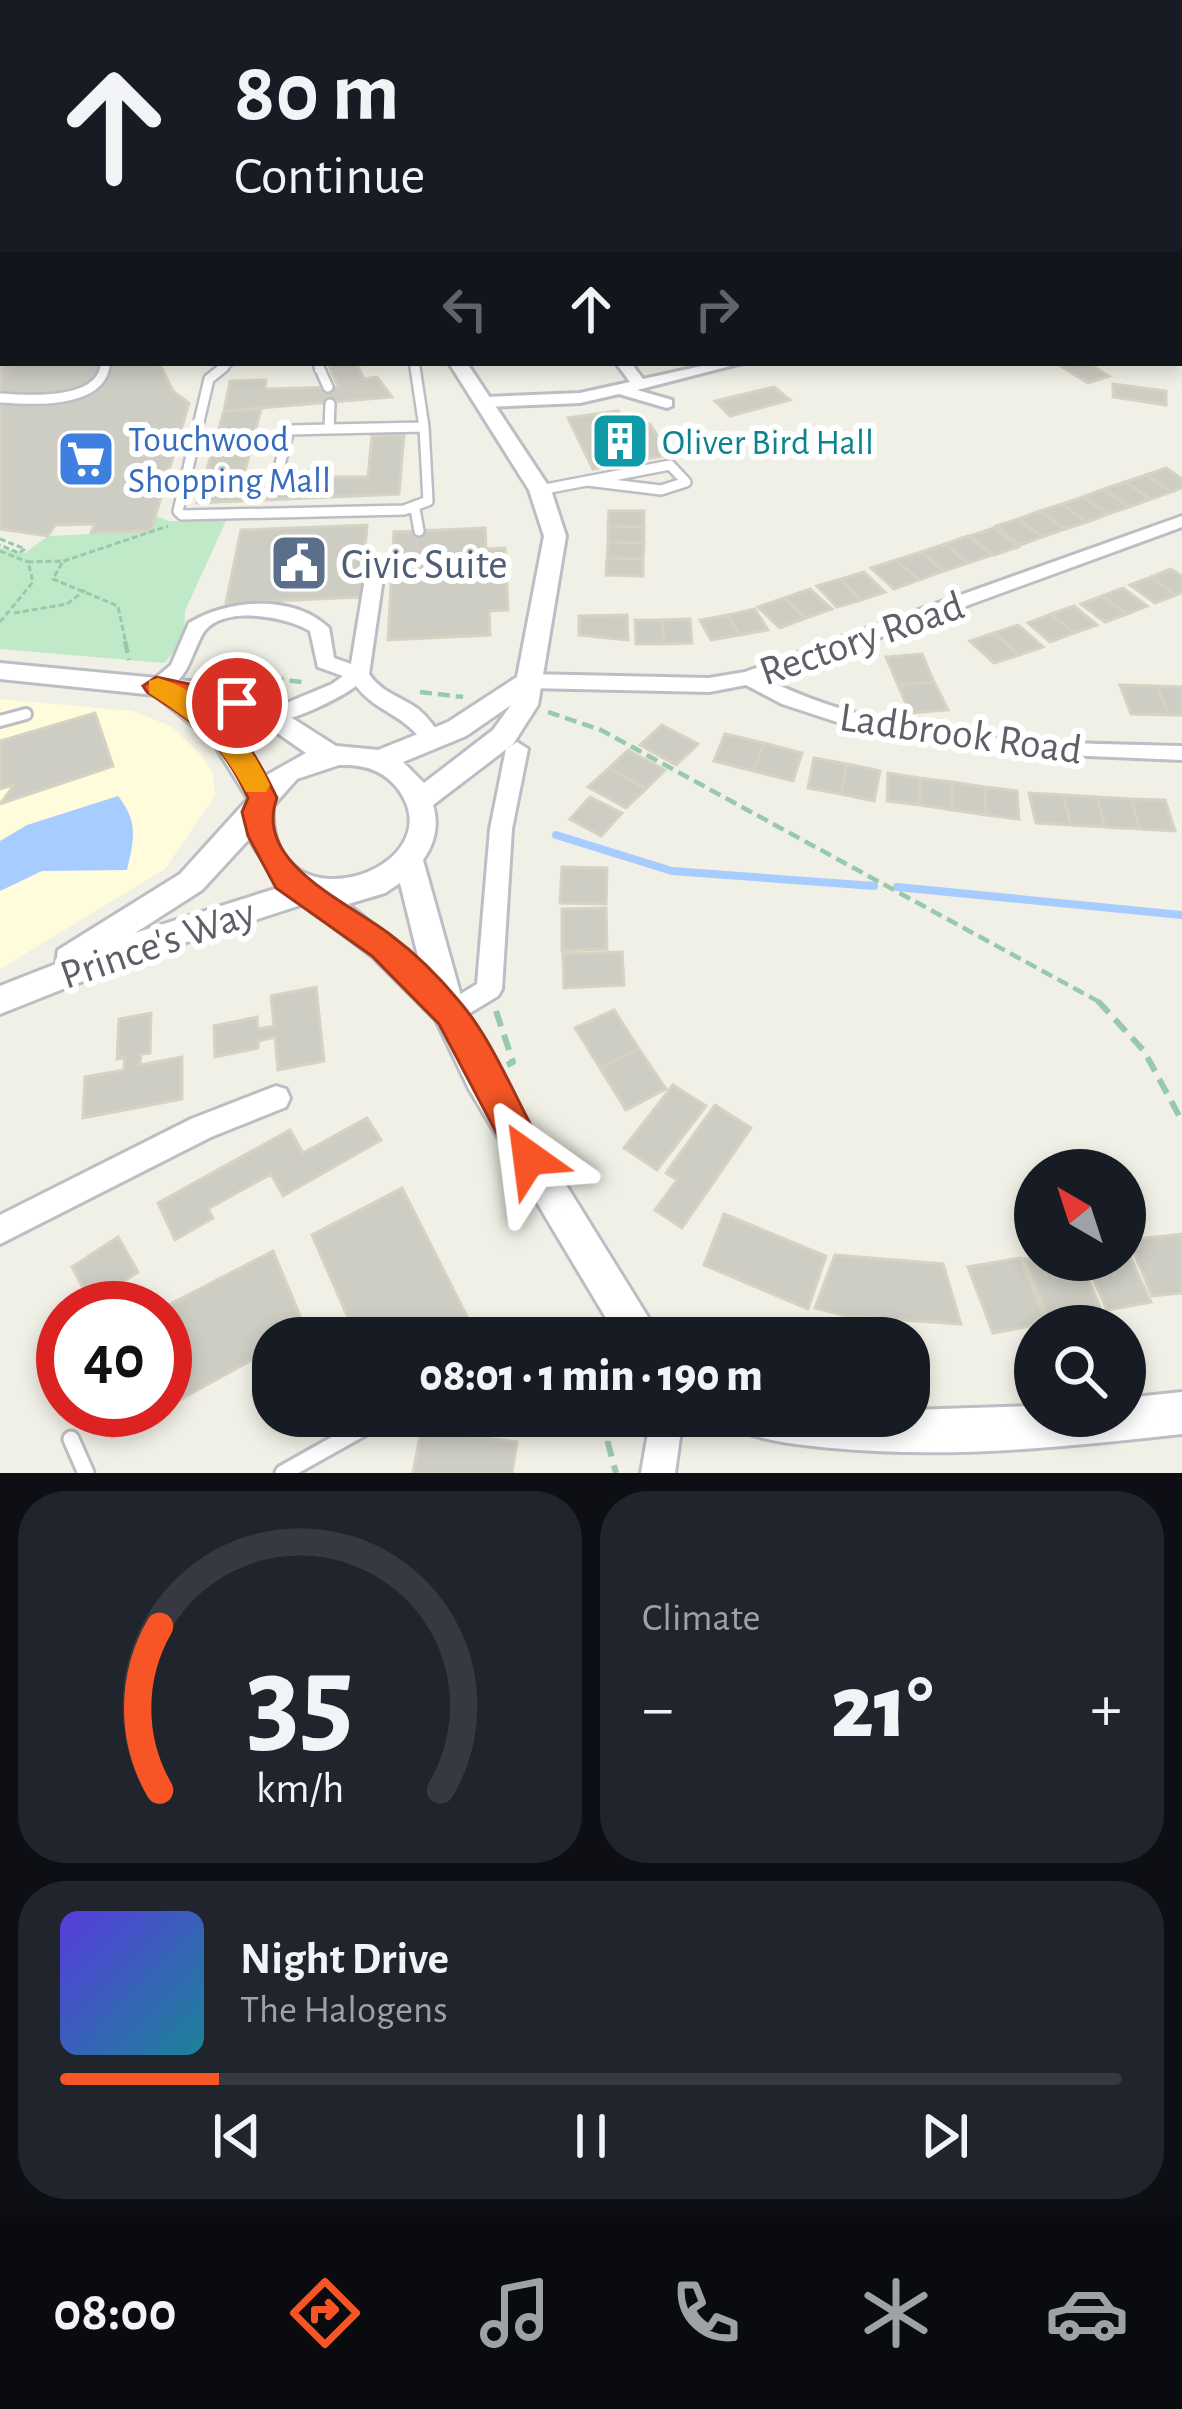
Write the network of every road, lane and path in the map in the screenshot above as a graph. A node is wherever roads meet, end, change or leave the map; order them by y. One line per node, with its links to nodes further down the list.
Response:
1 (105, 366): 11 (lane)
2 (226, 366): 21 (lane)
3 (320, 366): 9 (lane)
4 (414, 366): 15 (lane)
5 (460, 366): 12 (street)
6 (624, 366): 8 (street)
7 (721, 366): 8 (street)
8 (638, 383): 10 (street)
9 (328, 387)
10 (616, 388): 12 (street); 13 (street)
11 (0, 398)
12 (486, 402): 19 (street)
13 (668, 403)
14 (330, 404): 16 (lane)
15 (424, 427): 16 (lane); 20 (lane)
16 (329, 429): 17 (lane)
17 (280, 464)
18 (586, 481): 18 (lane); 19 (lane)
19 (540, 490): 39 (street)
20 (415, 509): 21 (lane); 23 (lane)
21 (178, 511): 25 (path)
22 (1182, 521): 35 (street, Rectory Road)
23 (419, 531)
24 (0, 545): 26 (path)
25 (64, 561): 26 (path); 28 (path)
26 (28, 562): 29 (path)
27 (392, 566): 36 (street)
28 (85, 590): 29 (path); 31 (path)
29 (8, 615): 30 (path)
30 (0, 622)
31 (129, 660)
32 (110, 663): 33 (path)
33 (180, 668): 36 (street); 37 (street); 38 (path)
34 (0, 671): 37 (street)
35 (748, 678): 39 (street, Rectory Road); 46 (street, Ladbrook Road)
36 (362, 680): 38 (street); 40 (path); 44 (street)
37 (156, 686): 42 (street); 50 (street)
38 (339, 689): 42 (street)
39 (527, 693): 40 (street); 49 (street); 56 (path)
40 (485, 710): 44 (street)
41 (26, 715): 43 (lane)
42 (272, 717): 47 (street)
43 (0, 721)
44 (433, 741): 48 (street)
45 (517, 749): 54 (street)
46 (1182, 753)
47 (331, 756): 48 (street); 50 (street)
48 (381, 760): 49 (street)
49 (419, 801): 51 (street)
50 (259, 805): 52 (street); 53 (street, Prince's Way)
51 (409, 862): 52 (street); 54 (street)
52 (309, 892): 53 (street, Prince's Way); 54 (street)
53 (5, 998)
54 (450, 1014): 58 (street)
55 (276, 1099): 57 (street)
56 (1182, 1120)
57 (0, 1230)
58 (627, 1317)
59 (1182, 1413): 60 (street)
60 (930, 1429)
61 (347, 1437): 66 (lane)
62 (608, 1437): 67 (path)
63 (664, 1437): 68 (street)
64 (71, 1439): 65 (lane)
65 (86, 1473)
66 (283, 1473)
67 (616, 1473)
68 (658, 1473)

